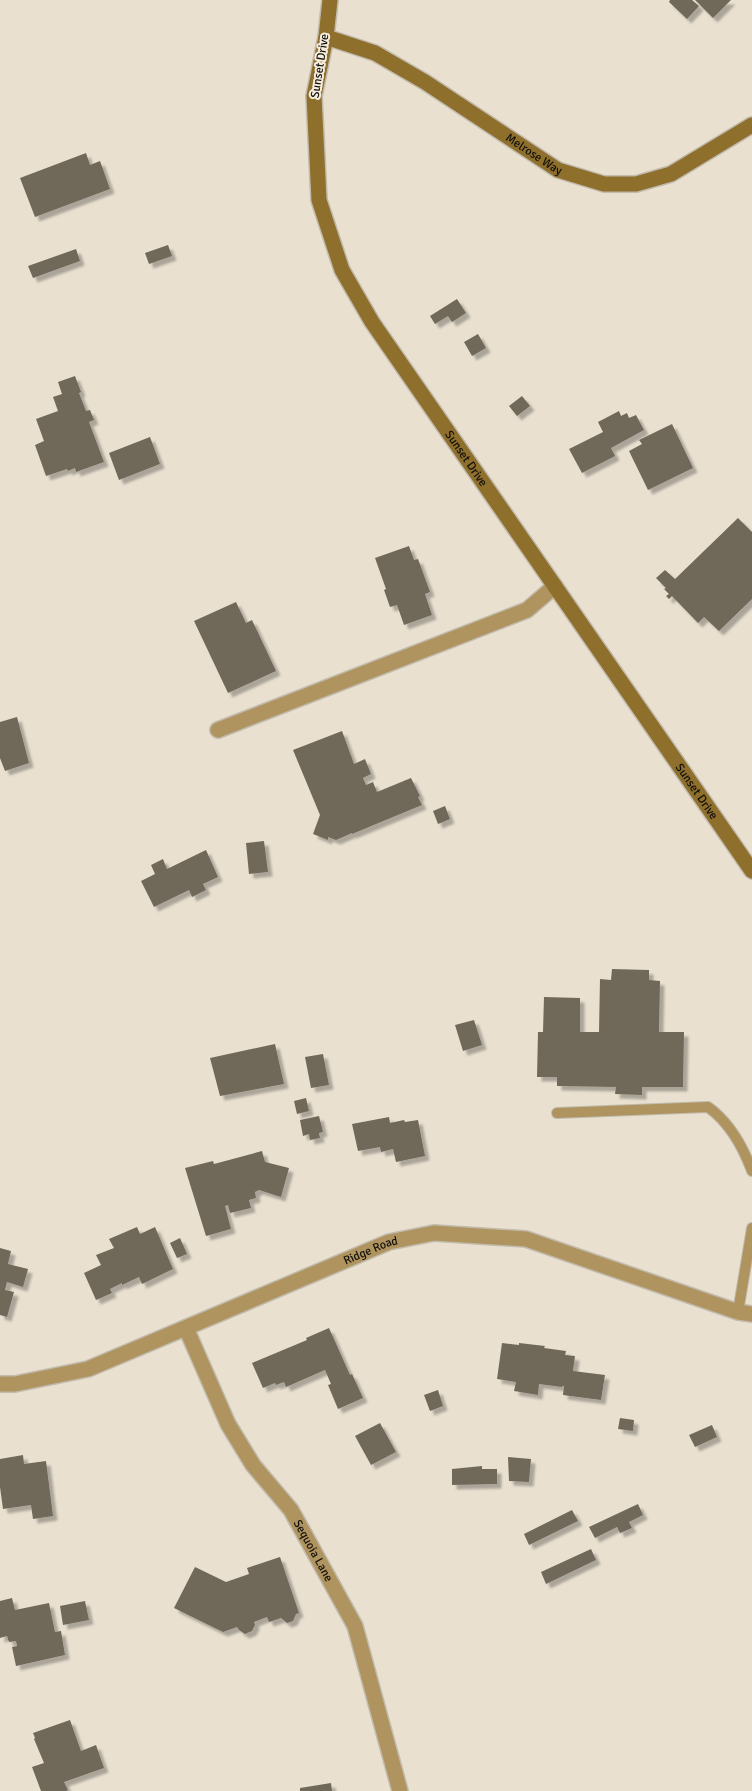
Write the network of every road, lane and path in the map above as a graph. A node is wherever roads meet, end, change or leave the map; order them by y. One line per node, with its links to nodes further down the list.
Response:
1 (330, 0): 2 (main road, Sunset Drive)
2 (326, 37): 3 (main road, Melrose Way); 4 (main road, Sunset Drive)
3 (752, 125)
4 (555, 586): 5 (street); 6 (main road, Sunset Drive)
5 (218, 730)
6 (752, 871)
7 (557, 1113): 8 (lane)
8 (752, 1171)
9 (752, 1228): 10 (lane)
10 (745, 1313): 11 (street, Ridge Road)
11 (186, 1328): 12 (street, Ridge Road); 13 (street, Sequoia Lane)
12 (0, 1384)
13 (400, 1791)

